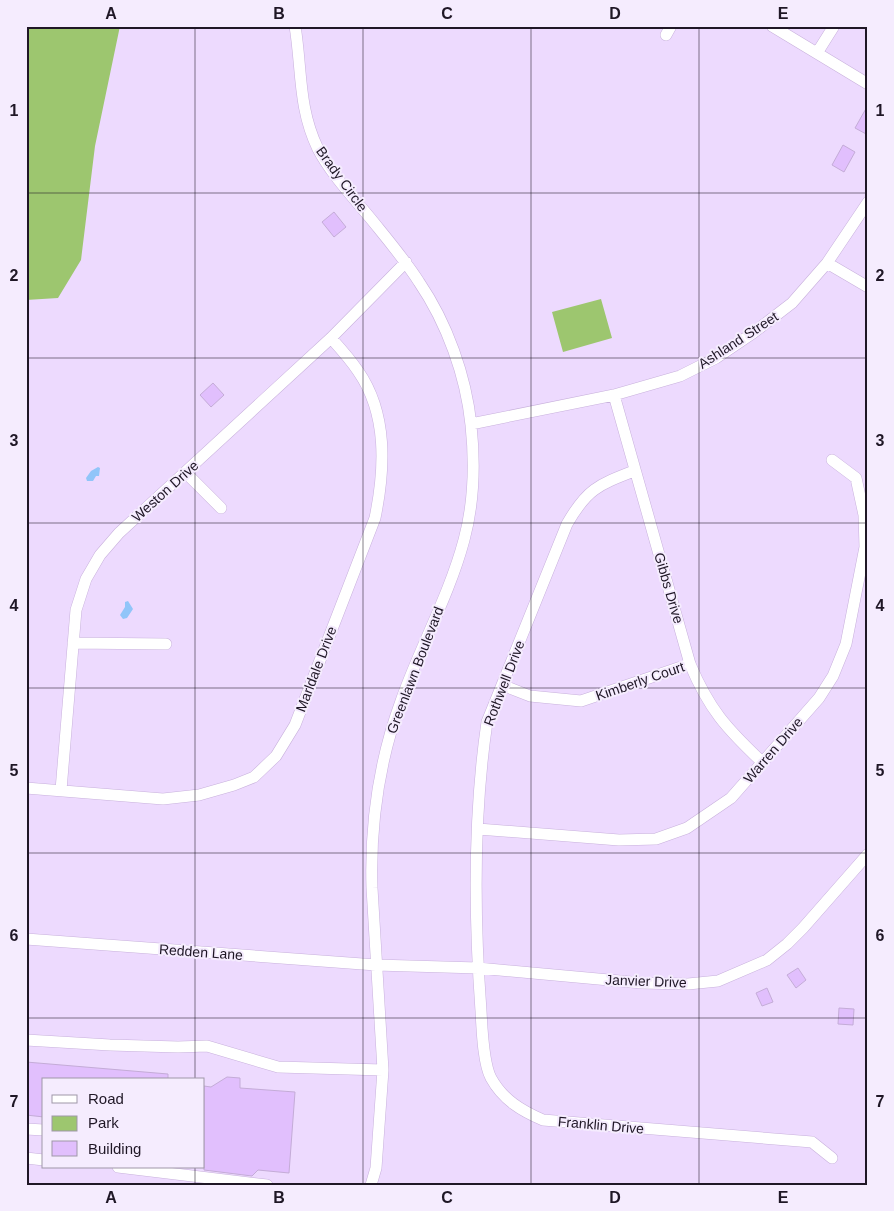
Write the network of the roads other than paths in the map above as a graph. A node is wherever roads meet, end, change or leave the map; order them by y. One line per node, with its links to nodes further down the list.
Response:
1 (295, 26): 7 (street, Brady Circle)
2 (772, 26): 4 (street)
3 (834, 26): 4 (street)
4 (817, 53): 5 (street)
5 (868, 84)
6 (868, 202): 8 (street, Ashland Street)
7 (406, 262): 10 (street, Weston Drive); 12 (street, Greenlawn Boulevard)
8 (827, 263): 9 (street); 11 (street, Ashland Street)
9 (868, 287)
10 (332, 338): 15 (street, Weston Drive); 23 (street, Marldale Drive)
11 (614, 395): 12 (street, Ashland Street); 14 (street, Gibbs Drive)
12 (471, 424): 27 (street, Greenlawn Boulevard)
13 (832, 460): 21 (street, Warren Drive)
14 (634, 471): 19 (street, Gibbs Drive); 20 (street, Rothwell Drive)
15 (186, 472): 16 (street); 17 (street, Weston Drive)
16 (221, 508)
17 (73, 644): 18 (street); 23 (street, Weston Drive)
18 (166, 644)
19 (690, 664): 20 (street, Kimberly Court); 21 (street, Gibbs Drive)
20 (502, 685): 24 (street, Rothwell Drive)
21 (762, 762): 24 (street, Warren Drive)
22 (26, 788): 23 (street, Marldale Drive)
23 (61, 790)
24 (478, 829): 28 (street, Rothwell Drive)
25 (867, 856): 28 (street, Janvier Drive)
26 (26, 939): 27 (street, Redden Lane)
27 (376, 965): 28 (street, Janvier Drive); 30 (street, Greenlawn Boulevard)
28 (478, 968): 34 (street, Franklin Drive)
29 (26, 1040): 30 (street)
30 (383, 1070): 38 (street, Greenlawn Boulevard)
31 (26, 1129): 32 (street)
32 (42, 1130)
33 (26, 1158): 35 (street)
34 (832, 1158)
35 (42, 1160)
36 (125, 1168): 37 (street)
37 (267, 1185)
38 (371, 1185)

